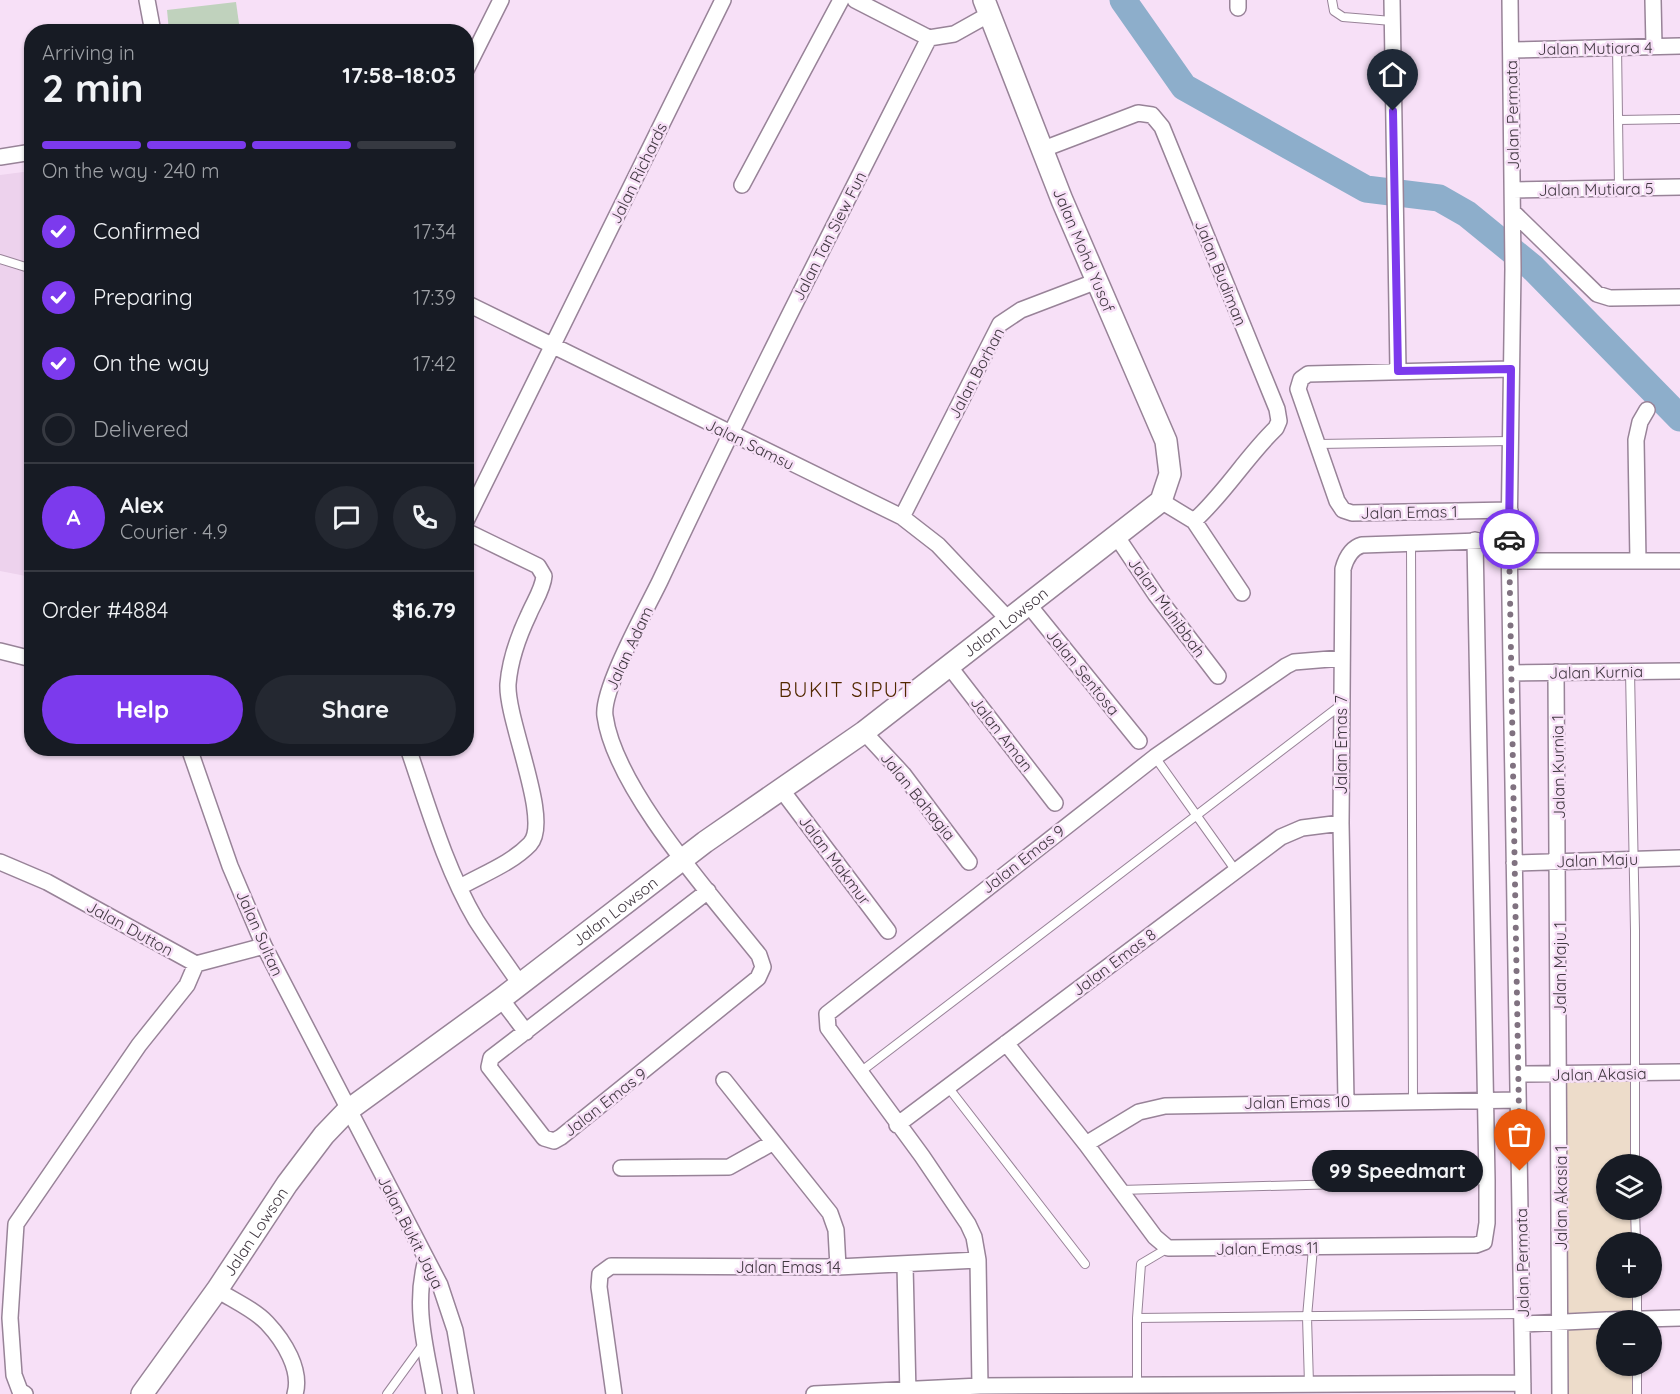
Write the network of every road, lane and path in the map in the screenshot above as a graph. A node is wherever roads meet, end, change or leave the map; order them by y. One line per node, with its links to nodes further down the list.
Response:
1 (147, 0): 12 (street)
2 (501, 0): 18 (street)
3 (723, 0): 34 (street, Jalan Richards)
4 (841, 0): 24 (street)
5 (855, 0): 13 (street)
6 (1332, 0): 11 (lane)
7 (1392, 0): 11 (street)
8 (1510, 0): 17 (street, Jalan Permata)
9 (1653, 0): 15 (street)
10 (986, 8): 13 (street); 21 (street, Jalan Mohd Yusof)
11 (1392, 21): 36 (street)
12 (152, 24)
13 (929, 38): 38 (street, Jalan Tan Siew Fun)
14 (1617, 46): 15 (street, Jalan Mutiara 4); 17 (street, Jalan Mutiara 4); 20 (lane)
15 (1654, 46): 16 (street, Jalan Mutiara 4)
16 (1680, 46)
17 (1511, 50): 27 (street, Jalan Permata)
18 (474, 54)
19 (1680, 119): 20 (lane)
20 (1619, 120): 26 (lane)
21 (1041, 150): 31 (street, Jalan Mohd Yusof); 45 (street, Jalan Budiman)
22 (24, 153): 23 (street)
23 (0, 157)
24 (742, 184)
25 (1680, 187): 26 (street, Jalan Mutiara 5)
26 (1619, 188): 27 (street, Jalan Mutiara 5)
27 (1513, 190): 28 (street, Jalan Permata)
28 (1513, 212): 32 (street); 35 (street, Jalan Permata)
29 (0, 259): 30 (lane)
30 (24, 266)
31 (1097, 281): 41 (street, Jalan Mohd Yusof); 44 (street, Jalan Borhan)
32 (1680, 297)
33 (474, 307): 34 (street, Jalan Samsu)
34 (553, 347): 38 (street, Jalan Samsu); 42 (street, Jalan Richards)
35 (1511, 369): 36 (street); 39 (street, Jalan Permata)
36 (1398, 371): 40 (street)
37 (1647, 410): 52 (street)
38 (729, 434): 44 (street, Jalan Samsu); 77 (street, Jalan Adam)
39 (1511, 441): 40 (lane); 43 (street, Jalan Permata)
40 (1318, 444): 43 (street, Jalan Emas 1)
41 (1161, 501): 45 (street); 47 (street, Jalan Lowson)
42 (474, 505)
43 (1509, 510): 49 (street, Jalan Permata)
44 (902, 517): 56 (street, Jalan Samsu)
45 (1194, 521): 54 (street)
46 (474, 535): 84 (street)
47 (1117, 537): 55 (street, Jalan Lowson); 65 (street, Jalan Muhibbah)
48 (1475, 540): 49 (street, Jalan Emas 7); 50 (street, Jalan Emas 7); 100 (street, Jalan Emas 11)
49 (1509, 540): 51 (street, Jalan Permata)
50 (1411, 543): 59 (street, Jalan Emas 7); 101 (lane)
51 (1510, 561): 52 (street); 64 (street, Jalan Permata)
52 (1638, 561): 53 (street)
53 (1680, 561)
54 (1242, 593)
55 (1028, 604): 56 (street, Jalan Lowson); 68 (street, Jalan Sentosa)
56 (1008, 619): 60 (street, Jalan Lowson)
57 (0, 651): 58 (street)
58 (24, 657)
59 (1342, 658): 66 (street, Jalan Emas 7); 71 (street, Jalan Emas 9)
60 (949, 666): 67 (street, Jalan Lowson); 73 (street, Jalan Aman)
61 (1630, 671): 62 (street, Jalan Kurnia); 63 (street, Jalan Kurnia); 78 (lane)
62 (1680, 671)
63 (1556, 672): 64 (street, Jalan Kurnia); 79 (street, Jalan Kurnia 1)
64 (1511, 673): 82 (street, Jalan Permata)
65 (1218, 676)
66 (1341, 705): 74 (lane); 75 (street, Jalan Emas 7)
67 (864, 732): 72 (street, Jalan Lowson); 81 (street, Jalan Bahagia)
68 (1139, 741)
69 (192, 756): 87 (street, Jalan Sultan)
70 (411, 756): 84 (street)
71 (1155, 757): 74 (lane); 94 (street, Jalan Emas 9)
72 (781, 789): 77 (street, Jalan Lowson); 86 (street, Jalan Makmur)
73 (1055, 803)
74 (1196, 816): 83 (lane); 94 (lane)
75 (1341, 823): 83 (street, Jalan Emas 8); 103 (street, Jalan Emas 7)
76 (1680, 858): 78 (street, Jalan Maju)
77 (683, 859): 85 (street, Jalan Emas 9); 89 (street, Jalan Lowson)
78 (1632, 859): 79 (street, Jalan Maju); 95 (lane)
79 (1559, 861): 82 (street, Jalan Maju); 97 (street, Jalan Maju 1)
80 (0, 862): 88 (street, Jalan Dutton)
81 (969, 862)
82 (1514, 863): 96 (street, Jalan Permata)
83 (1236, 871): 92 (street, Jalan Emas 8)
84 (460, 887): 89 (street)
85 (708, 891): 91 (street, Jalan Emas 9); 91 (street, Jalan Emas 9)
86 (888, 931)
87 (264, 946): 88 (street); 104 (street, Jalan Sultan)
88 (196, 964): 134 (street)
89 (520, 984): 90 (street, Jalan Lowson)
90 (501, 999): 91 (street); 104 (street, Jalan Lowson)
91 (526, 1032)
92 (1006, 1043): 99 (street, Jalan Emas 8); 107 (street)
93 (1680, 1072): 95 (street, Jalan Akasia)
94 (859, 1073): 105 (street, Jalan Emas 9)
95 (1634, 1073): 97 (street, Jalan Akasia); 108 (lane)
96 (1518, 1074): 97 (street, Jalan Akasia); 102 (street, Jalan Permata)
97 (1560, 1075): 126 (street, Jalan Akasia 1)
98 (724, 1080): 106 (street)
99 (948, 1087): 105 (street, Jalan Emas 8); 116 (lane)
100 (1484, 1099): 101 (street, Jalan Emas 10); 102 (street, Jalan Emas 10); 110 (street, Jalan Emas 11)
101 (1413, 1100): 103 (street, Jalan Emas 10)
102 (1518, 1100): 123 (street, Jalan Permata)
103 (1346, 1101): 107 (street, Jalan Emas 10)
104 (347, 1111): 114 (street, Jalan Bukit Jaya); 119 (street, Jalan Lowson)
105 (897, 1125): 115 (street, Jalan Emas 9)
106 (772, 1143): 109 (street); 118 (street)
107 (1086, 1144): 111 (street)
108 (1635, 1154)
109 (621, 1168)
110 (1487, 1180): 111 (lane); 113 (street, Jalan Emas 11)
111 (1120, 1190): 112 (street)
112 (1168, 1248): 113 (street, Jalan Emas 11); 121 (lane)
113 (1313, 1248): 120 (lane)
114 (426, 1260): 127 (street); 139 (street, Jalan Bukit Jaya)
115 (978, 1260): 117 (street, Jalan Emas 14); 131 (street, Jalan Emas 9)
116 (1085, 1264)
117 (905, 1265): 118 (street, Jalan Emas 14); 133 (street)
118 (838, 1268): 140 (street, Jalan Emas 14)
119 (217, 1290): 135 (street, Jalan Lowson); 136 (street)
120 (1307, 1317): 121 (lane); 123 (lane); 129 (lane)
121 (1137, 1318): 130 (lane)
122 (1680, 1318): 124 (street)
123 (1523, 1319): 126 (street); 132 (street, Jalan Permata)
124 (1662, 1319)
125 (1596, 1320): 126 (street)
126 (1560, 1322): 142 (street, Jalan Akasia 1)
127 (425, 1342): 137 (lane); 138 (street)
128 (1637, 1376): 143 (lane)
129 (1309, 1384): 130 (street); 132 (street)
130 (1137, 1385): 131 (street)
131 (980, 1386): 133 (street)
132 (1523, 1389)
133 (908, 1392): 141 (street)
134 (25, 1394)
135 (142, 1394)
136 (295, 1394)
137 (387, 1394)
138 (434, 1394)
139 (466, 1394)
140 (614, 1394)
141 (814, 1394)
142 (1560, 1394)
143 (1637, 1394)

